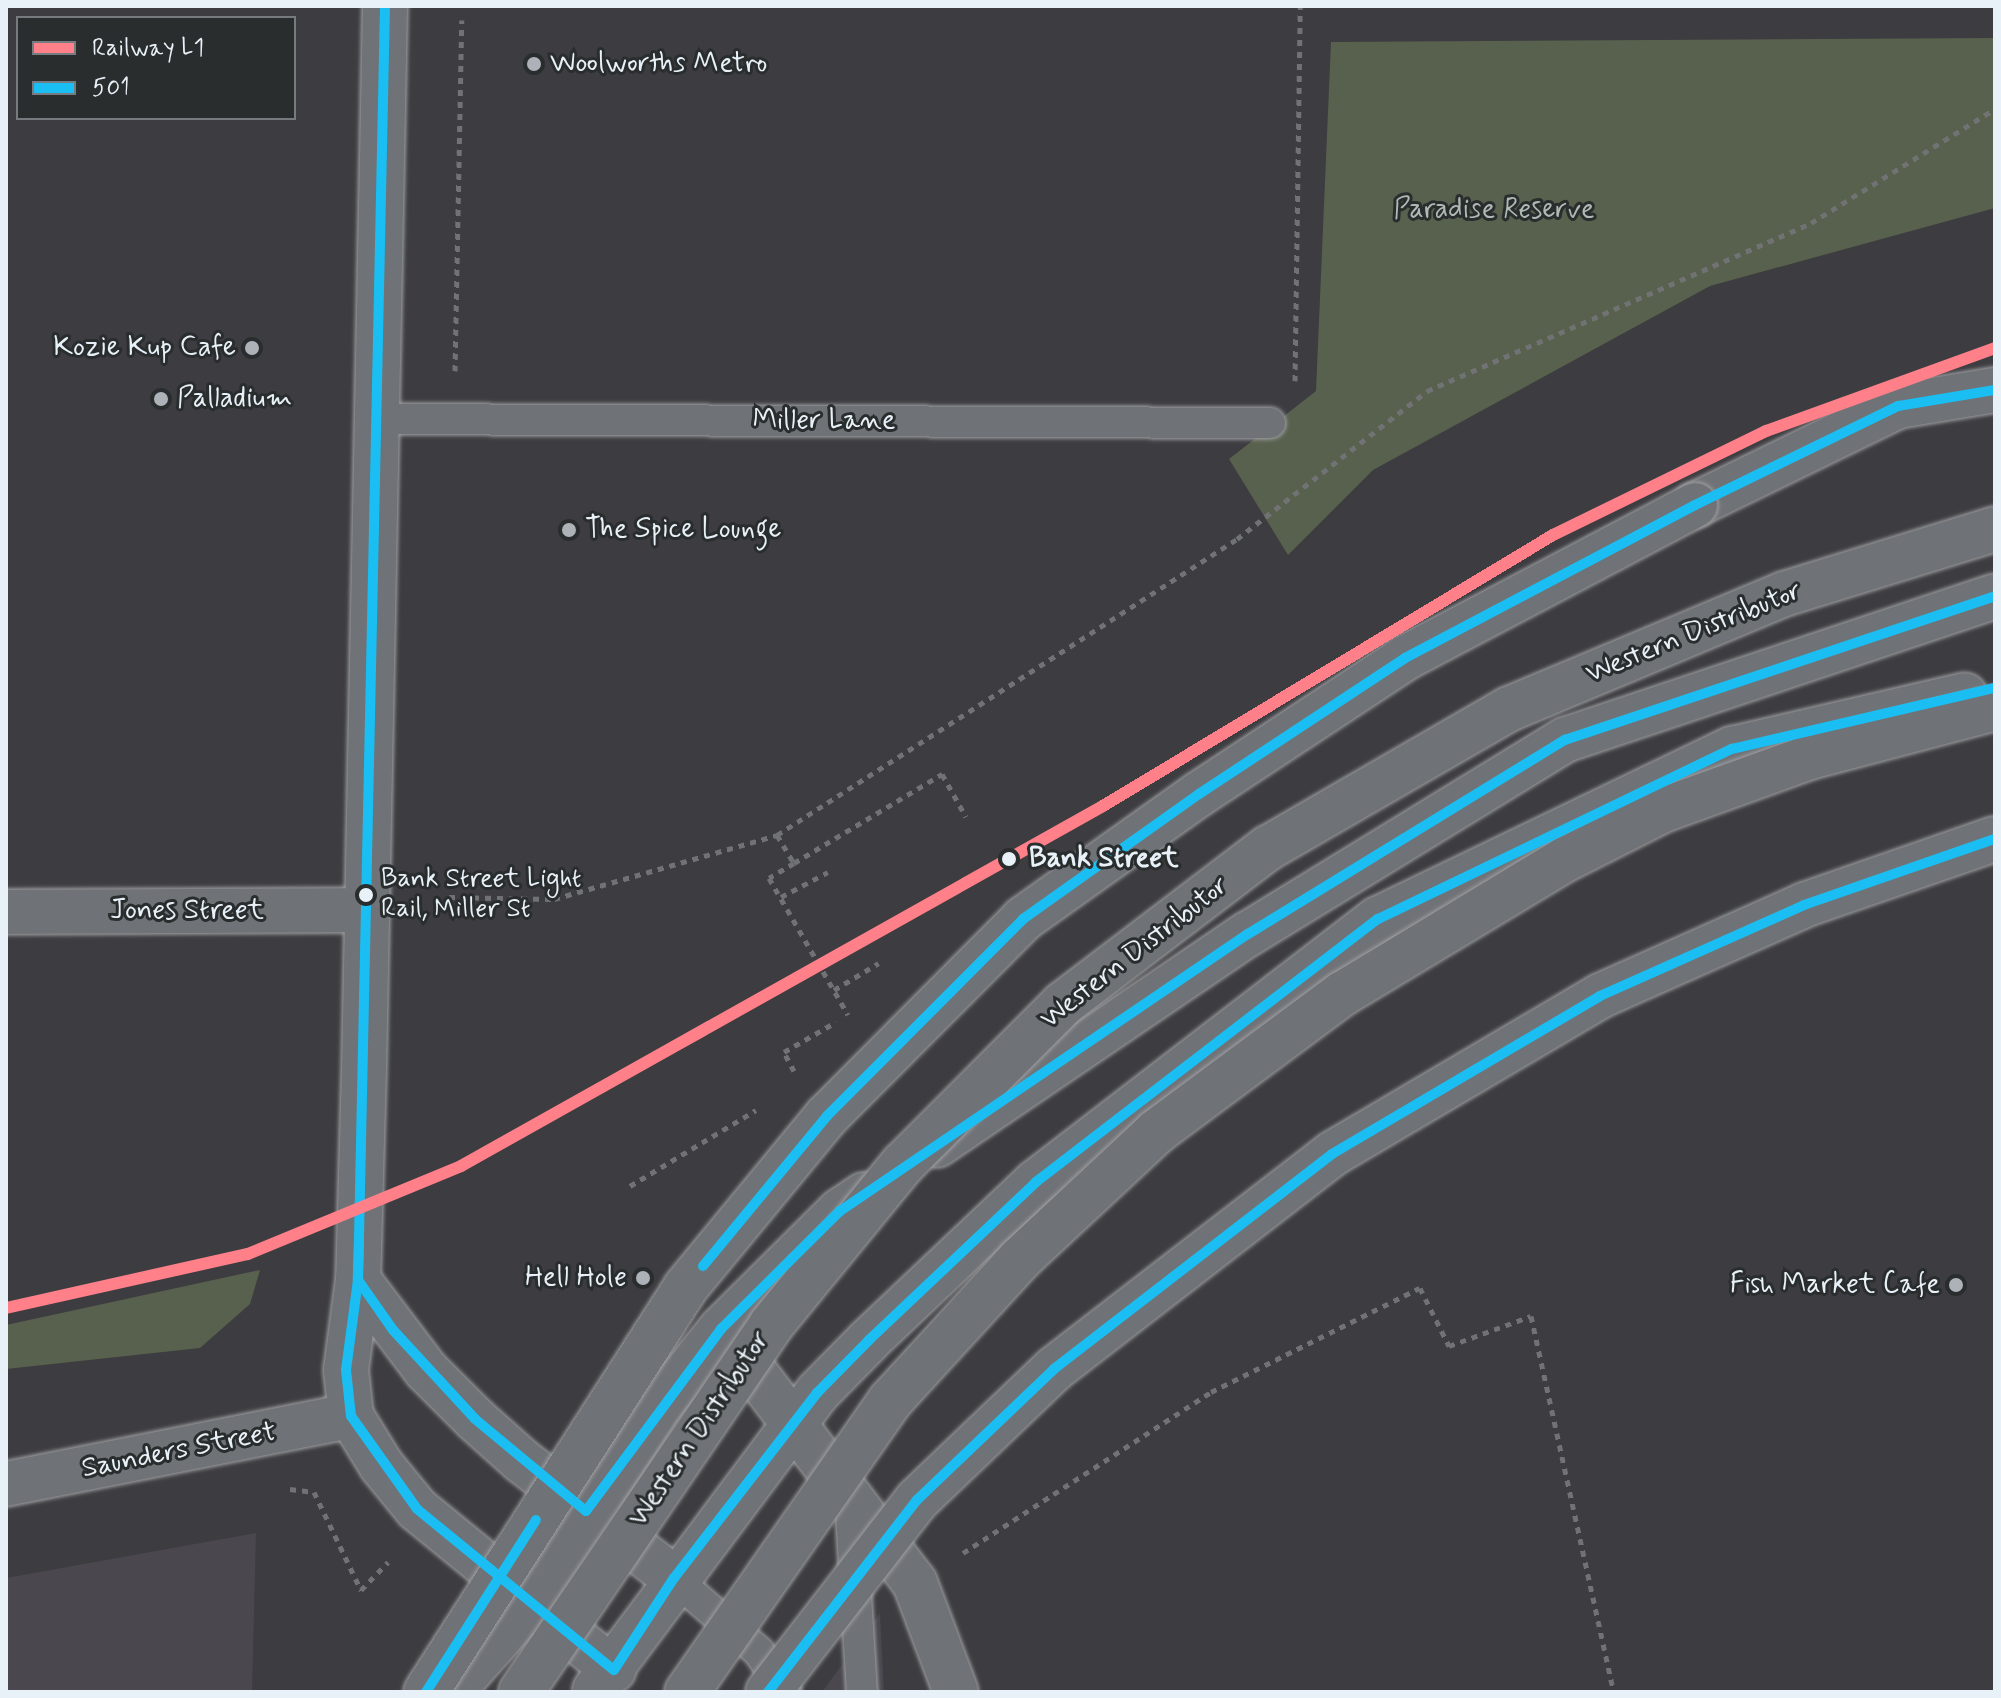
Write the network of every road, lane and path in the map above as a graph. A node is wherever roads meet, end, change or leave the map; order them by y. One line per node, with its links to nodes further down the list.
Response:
1 (385, 6): 7 (main road)
2 (1300, 6): 8 (path)
3 (462, 20): 5 (path)
4 (1995, 109): 14 (path)
5 (455, 384)
6 (1995, 390): 40 (main road, bridge)
7 (378, 419): 8 (lane, Miller Lane); 20 (main road)
8 (1270, 423)
9 (1995, 529): 42 (main road, Western Distributor, bridge)
10 (1995, 596): 28 (main road)
11 (1995, 688): 30 (main road)
12 (1995, 708): 43 (main road, bridge)
13 (966, 817): 16 (path)
14 (777, 835): 16 (path); 18 (path)
15 (1995, 839): 44 (main road, bridge)
16 (794, 863): 19 (path)
17 (828, 872): 19 (path)
18 (449, 897)
19 (781, 897): 23 (path)
20 (368, 910): 21 (main road, Jones Street); 27 (main road)
21 (6, 912)
22 (879, 963): 23 (path)
23 (834, 990): 24 (path)
24 (801, 1083)
25 (761, 1107): 26 (path)
26 (630, 1186)
27 (358, 1280): 29 (main road); 34 (main road)
28 (721, 1329): 30 (main road); 34 (main road)
29 (351, 1416): 31 (main road, Saunders Street); 38 (main road)
30 (794, 1423): 33 (main road); 37 (main road)
31 (6, 1484)
32 (283, 1490): 36 (path)
33 (850, 1497): 46 (lane); 47 (main road)
34 (586, 1511): 37 (main road); 38 (main road)
35 (950, 1561): 48 (path)
36 (388, 1562)
37 (674, 1578): 39 (main road); 45 (lane)
38 (530, 1604): 39 (main road); 41 (main road)
39 (603, 1681)
40 (426, 1692)
41 (451, 1692)
42 (521, 1692)
43 (687, 1692)
44 (768, 1692)
45 (786, 1692)
46 (862, 1692)
47 (956, 1692)
48 (1614, 1692)

